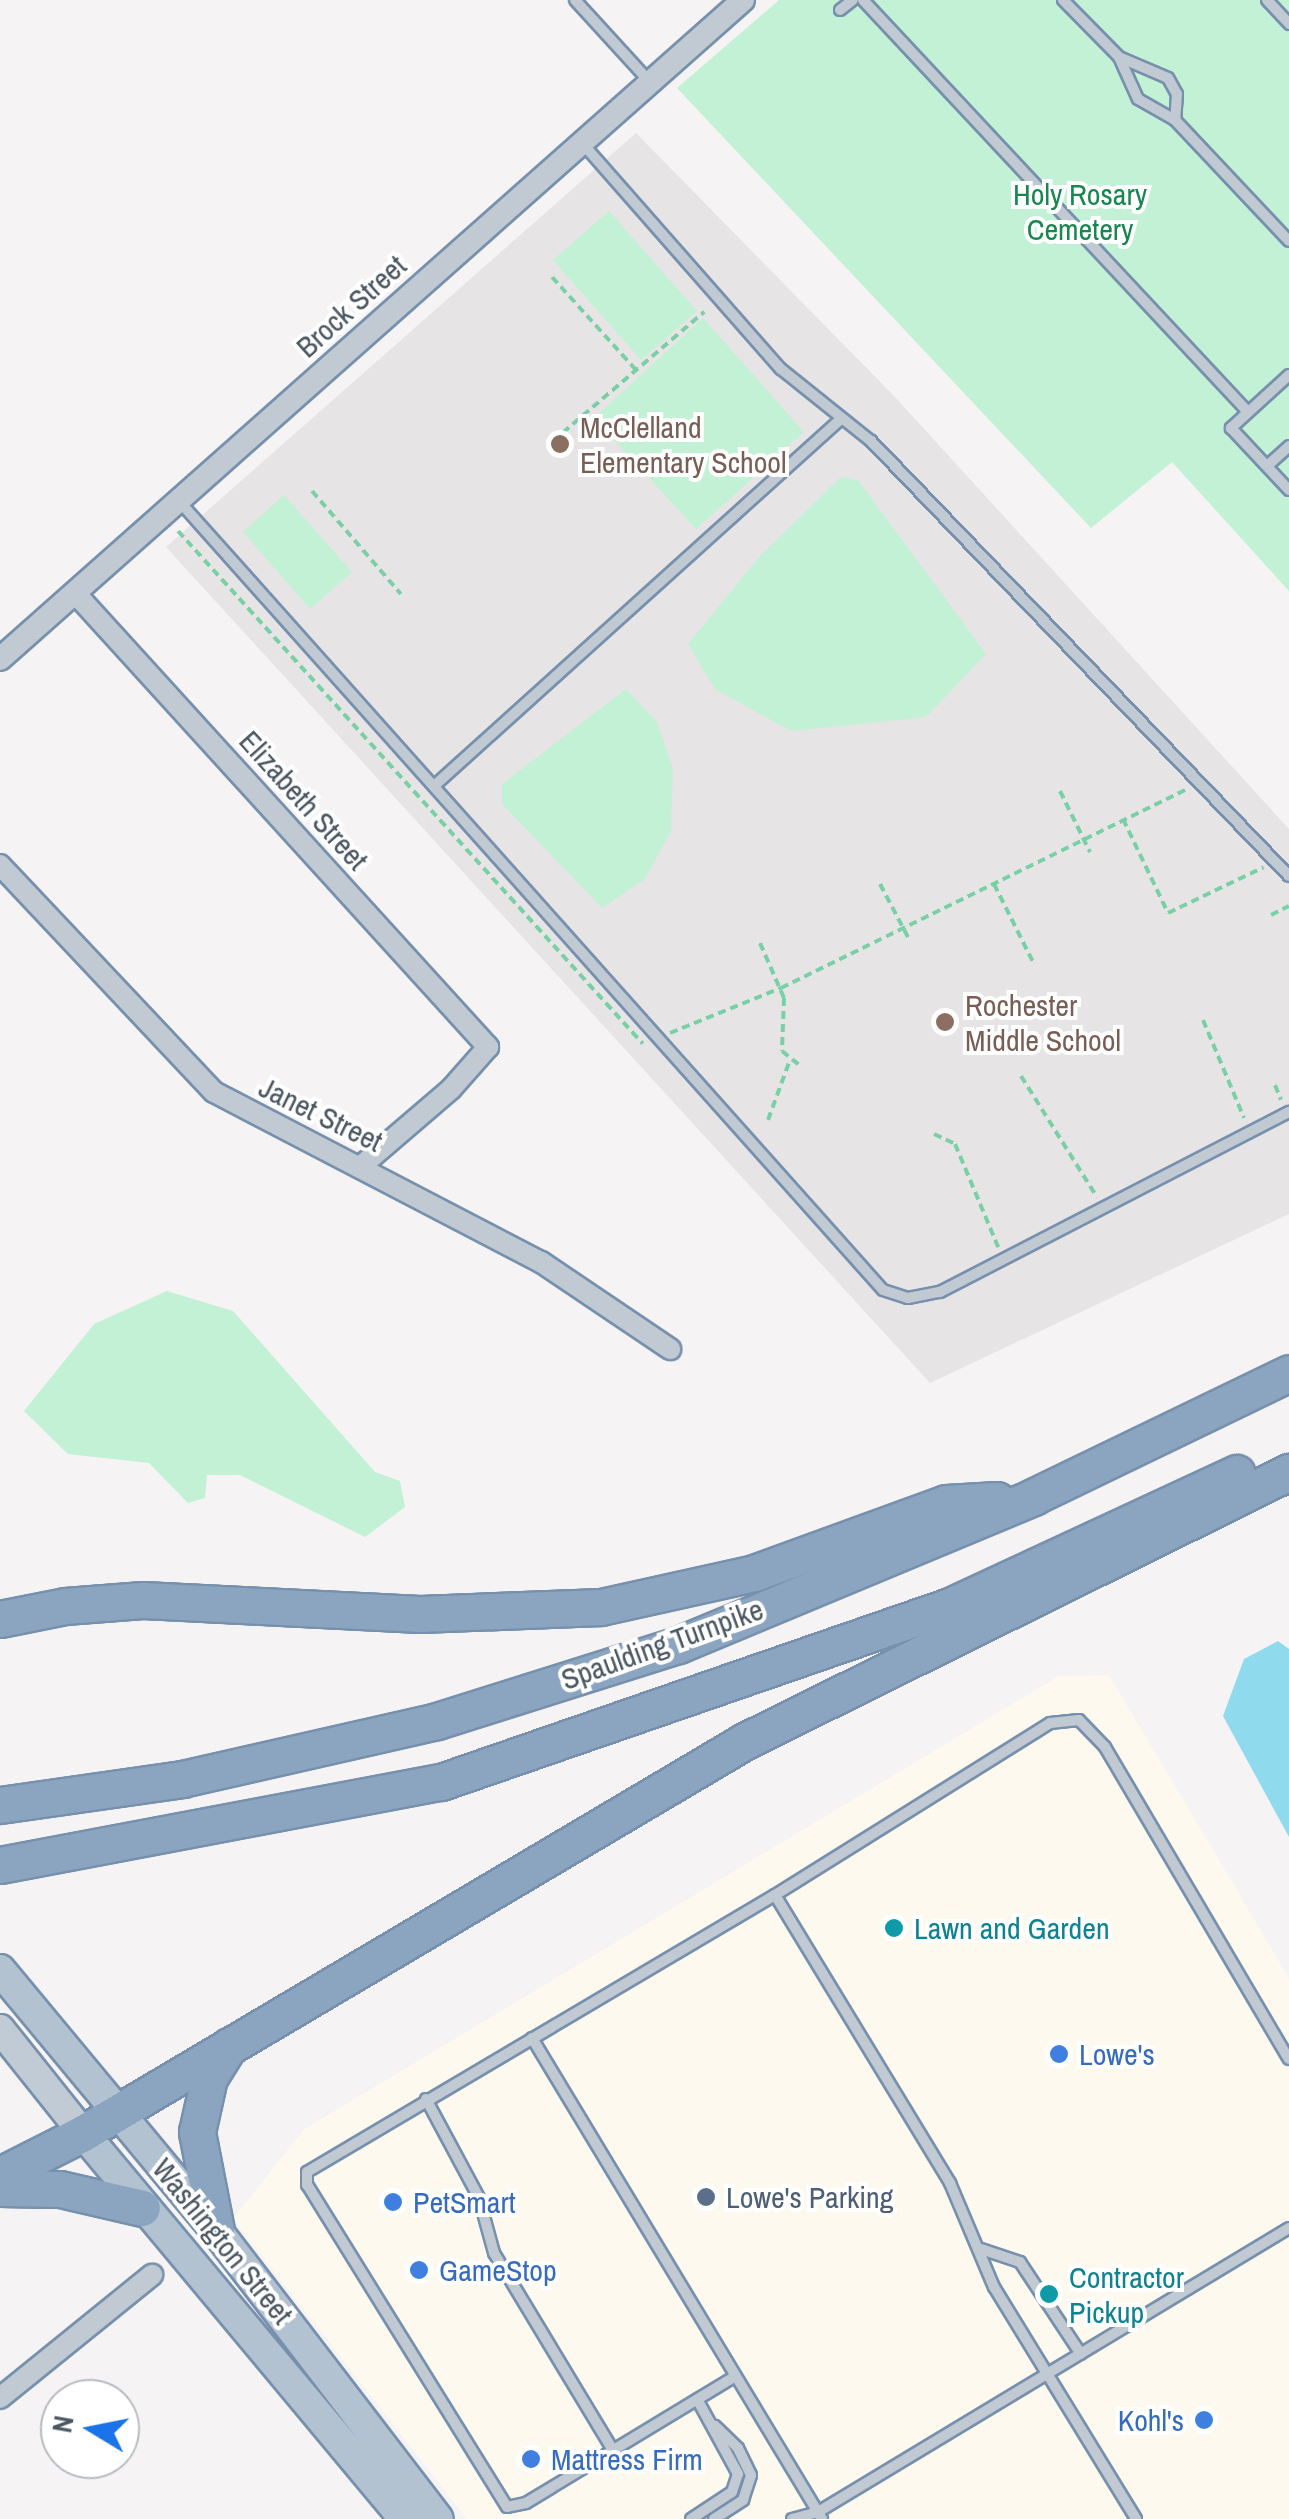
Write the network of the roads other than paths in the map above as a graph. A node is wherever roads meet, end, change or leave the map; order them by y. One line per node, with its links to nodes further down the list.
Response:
1 (575, 0): 10 (lane)
2 (742, 0): 10 (street, Brock Street)
3 (853, 0): 7 (lane)
4 (864, 0): 15 (lane)
5 (1062, 0): 9 (lane)
6 (1267, 0): 8 (lane)
7 (840, 10)
8 (1289, 24)
9 (1119, 57): 11 (lane); 11 (lane)
10 (650, 82): 12 (street, Brock Street)
11 (1175, 120): 13 (lane)
12 (581, 142): 16 (lane); 20 (street, Brock Street)
13 (1289, 241)
14 (1289, 375): 15 (lane)
15 (1248, 412): 18 (lane)
16 (842, 418): 23 (lane); 25 (lane)
17 (1289, 446): 18 (lane)
18 (1267, 466): 19 (lane)
19 (1289, 490)
20 (178, 500): 21 (street, Brock Street); 23 (lane)
21 (75, 593): 22 (street, Brock Street); 27 (street, Elizabeth Street)
22 (0, 659)
23 (434, 786): 26 (lane)
24 (0, 865): 27 (street, Janet Street)
25 (1289, 876)
26 (1289, 1112)
27 (360, 1167): 28 (street, Janet Street)
28 (670, 1349)
29 (1289, 1374): 32 (highway, Spaulding Turnpike)
30 (1289, 1448): 35 (highway, Spaulding Turnpike)
31 (1289, 1472): 40 (highway)
32 (1032, 1497): 33 (highway); 34 (highway, Spaulding Turnpike)
33 (0, 1619)
34 (0, 1805)
35 (0, 1865)
36 (776, 1895): 39 (lane); 41 (lane); 50 (lane)
37 (0, 1970): 43 (main road, Washington Street)
38 (0, 2030): 44 (main road, Washington Street)
39 (532, 2038): 42 (lane); 54 (lane)
40 (232, 2041): 43 (highway); 49 (highway)
41 (1289, 2059)
42 (426, 2100): 58 (lane); 58 (lane)
43 (116, 2110): 44 (highway); 49 (main road, Washington Street)
44 (83, 2133): 45 (highway); 47 (main road, Washington Street)
45 (0, 2175)
46 (0, 2188): 47 (highway)
47 (142, 2208): 60 (main road, Washington Street)
48 (1289, 2228): 52 (lane)
49 (216, 2230): 61 (main road, Washington Street)
50 (980, 2249): 52 (lane); 53 (lane)
51 (152, 2275): 55 (street)
52 (1081, 2354): 53 (lane)
53 (1048, 2375): 59 (lane); 65 (lane)
54 (734, 2376): 56 (lane); 59 (lane)
55 (0, 2398)
56 (697, 2399): 57 (lane); 58 (lane)
57 (712, 2424): 62 (lane); 63 (lane)
58 (613, 2450)
59 (817, 2517): 64 (lane)
60 (405, 2519)
61 (438, 2519)
62 (692, 2519)
63 (714, 2519)
64 (792, 2519)
65 (1136, 2519)

